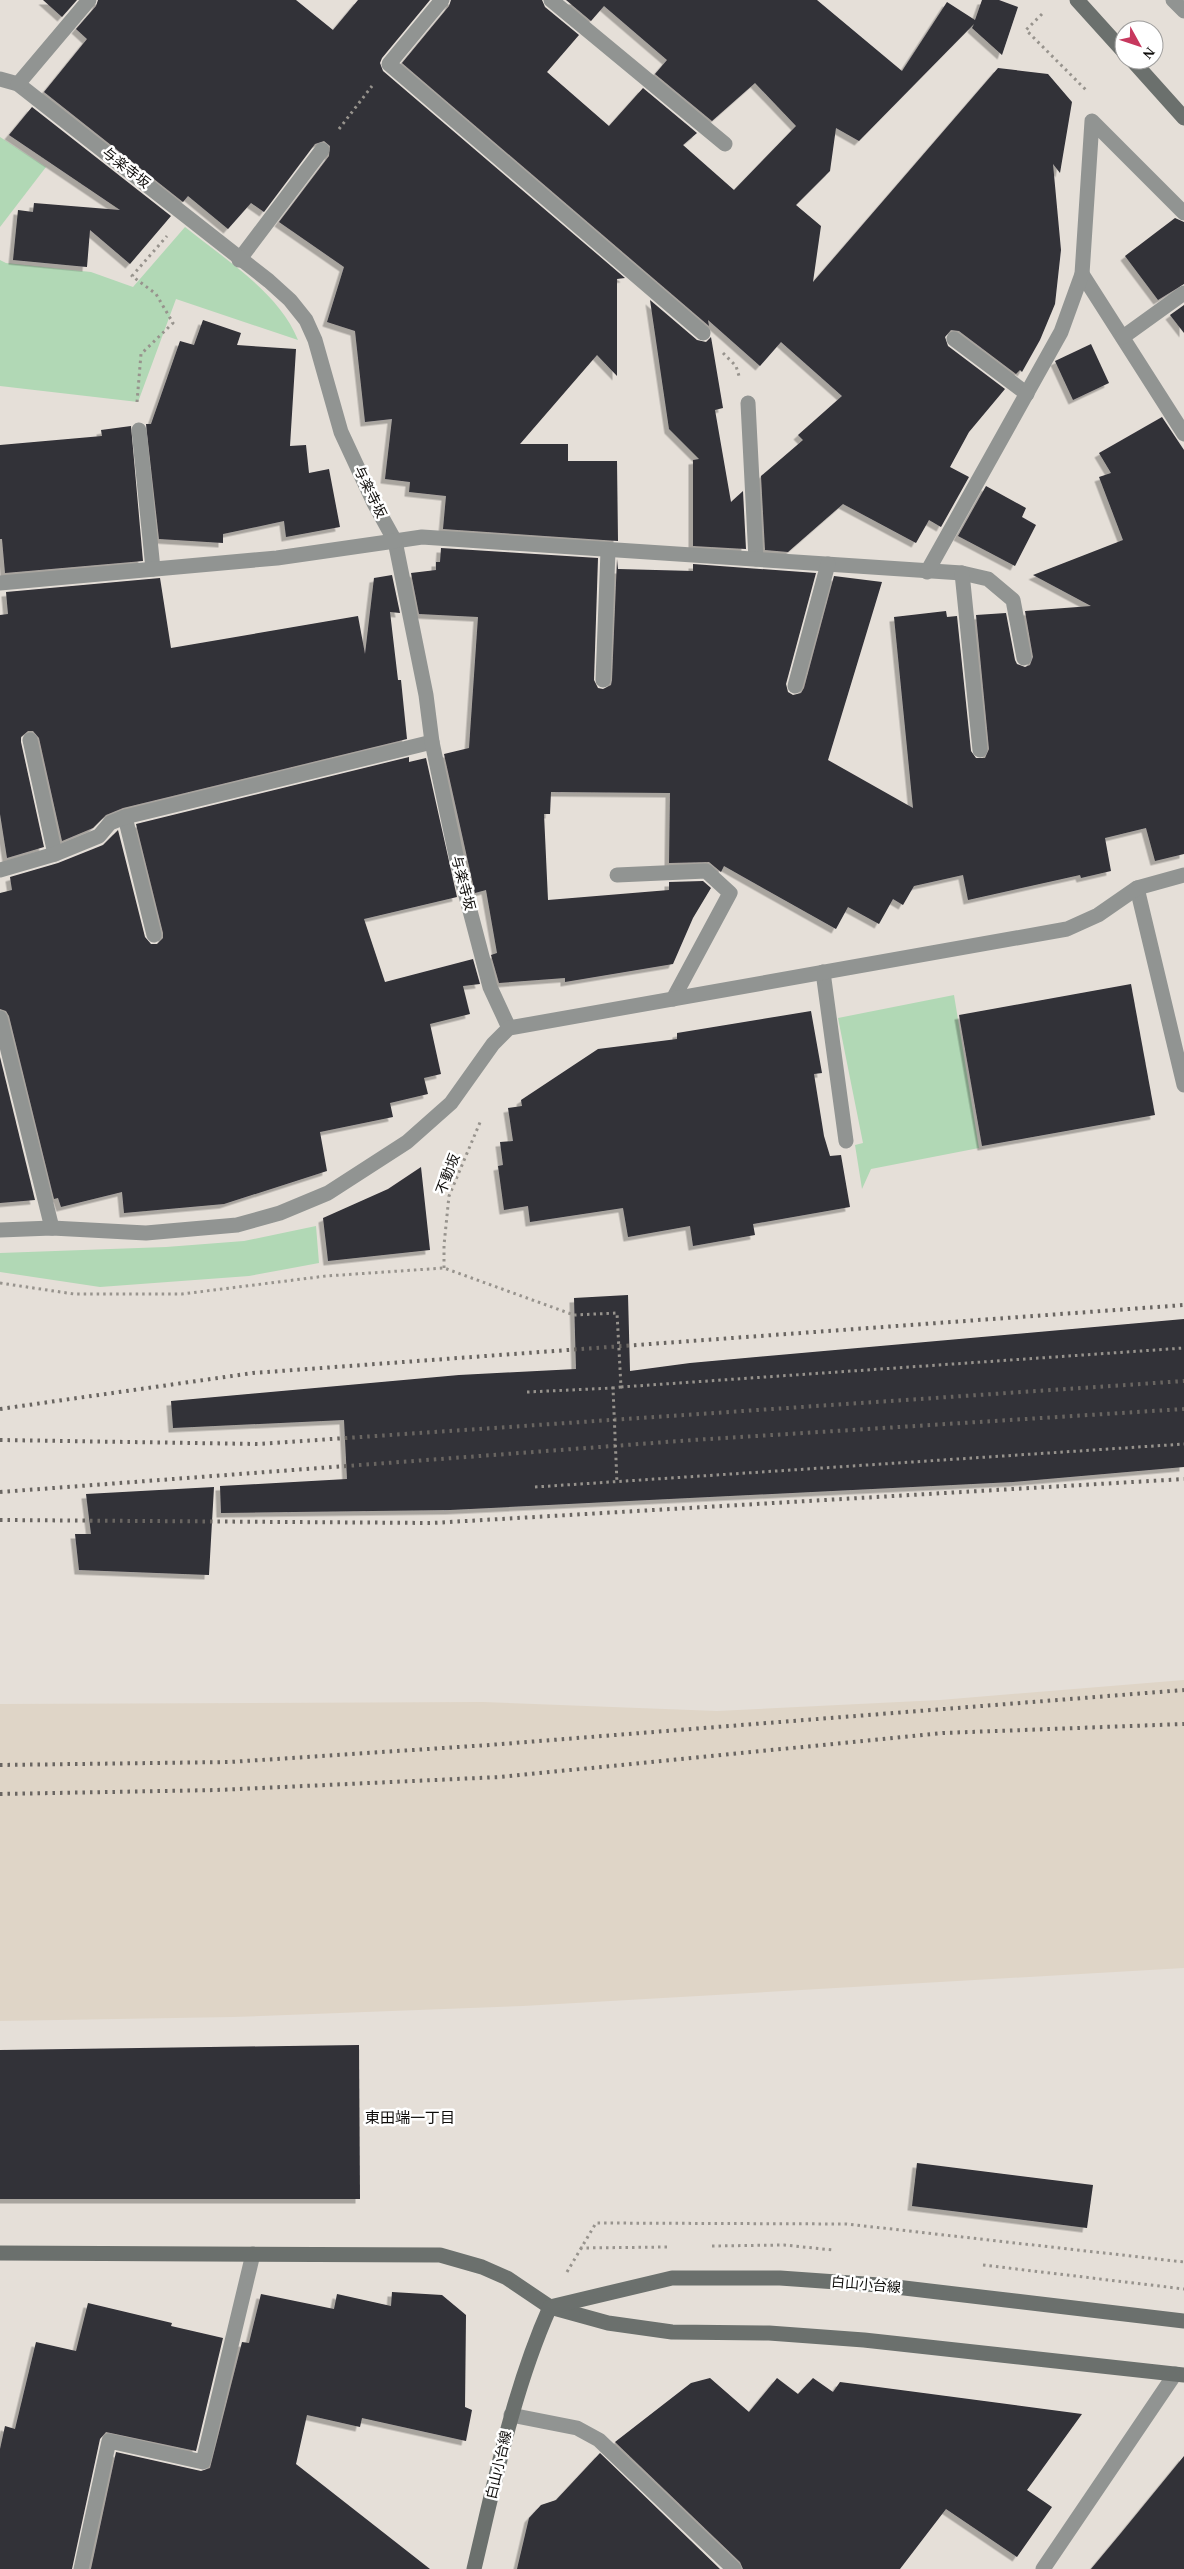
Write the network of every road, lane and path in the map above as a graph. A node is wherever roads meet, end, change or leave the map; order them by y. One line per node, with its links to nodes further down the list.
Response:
1 (89, 0): 12 (street)
2 (442, 0): 9 (street)
3 (551, 0): 15 (street)
4 (1077, 0): 8 (main road)
5 (1173, 0): 6 (street)
6 (1184, 11)
7 (1042, 14): 13 (path)
8 (1114, 41)
9 (389, 64): 16 (path); 22 (street)
10 (1141, 70): 14 (main road)
11 (0, 79): 12 (street)
12 (18, 84): 18 (street, 与楽寺坂)
13 (1089, 93)
14 (1184, 118)
15 (725, 144)
16 (322, 150): 19 (street)
17 (1184, 214): 20 (street)
18 (186, 215): 19 (street, 与楽寺坂); 25 (path)
19 (239, 260): 30 (street, 与楽寺坂)
20 (1082, 274): 23 (street); 26 (street)
21 (1184, 293): 23 (street)
22 (703, 333): 27 (path)
23 (1122, 337): 29 (street)
24 (954, 339): 26 (street)
25 (136, 394)
26 (1027, 394): 35 (street)
27 (748, 403): 32 (street)
28 (140, 430): 34 (street)
29 (1184, 434)
30 (395, 541): 31 (street); 34 (street); 42 (street, 与楽寺坂)
31 (608, 550): 32 (street); 39 (street)
32 (756, 559): 33 (street)
33 (828, 564): 35 (street); 40 (street)
34 (152, 569): 37 (street)
35 (927, 572): 36 (street)
36 (962, 573): 38 (street); 43 (street)
37 (0, 583)
38 (1024, 658)
39 (603, 680)
40 (795, 686)
41 (30, 740): 45 (street)
42 (432, 742): 44 (street); 54 (street, 与楽寺坂)
43 (980, 750)
44 (125, 816): 45 (street); 50 (street)
45 (55, 854): 46 (street)
46 (0, 870)
47 (617, 875): 52 (street)
48 (1184, 875): 49 (street)
49 (1137, 888): 51 (street); 55 (street)
50 (154, 935)
51 (823, 972): 52 (street); 57 (street)
52 (673, 999): 54 (street)
53 (0, 1018): 58 (street)
54 (509, 1028): 58 (street)
55 (1184, 1085)
56 (481, 1120): 60 (path, 不動坂)
57 (846, 1141)
58 (52, 1228): 59 (street)
59 (0, 1230)
60 (444, 1268): 61 (path); 63 (path, bridge)
61 (0, 1282)
62 (1184, 1348): 63 (path)
63 (621, 1387): 64 (path, bridge)
64 (613, 1388): 65 (path); 67 (path, bridge)
65 (527, 1392)
66 (1184, 1444): 67 (path)
67 (617, 1483): 68 (path)
68 (535, 1487)
69 (0, 2253): 70 (main road)
70 (253, 2254): 72 (main road); 76 (street)
71 (1184, 2262): 72 (path)
72 (550, 2307): 73 (main road, 白山小台線); 74 (main road); 75 (main road, 白山小台線)
73 (1184, 2321)
74 (1180, 2374): 79 (street)
75 (511, 2415): 77 (main road, 白山小台線); 78 (street)
76 (81, 2569)
77 (474, 2569)
78 (734, 2569)
79 (1043, 2569)

